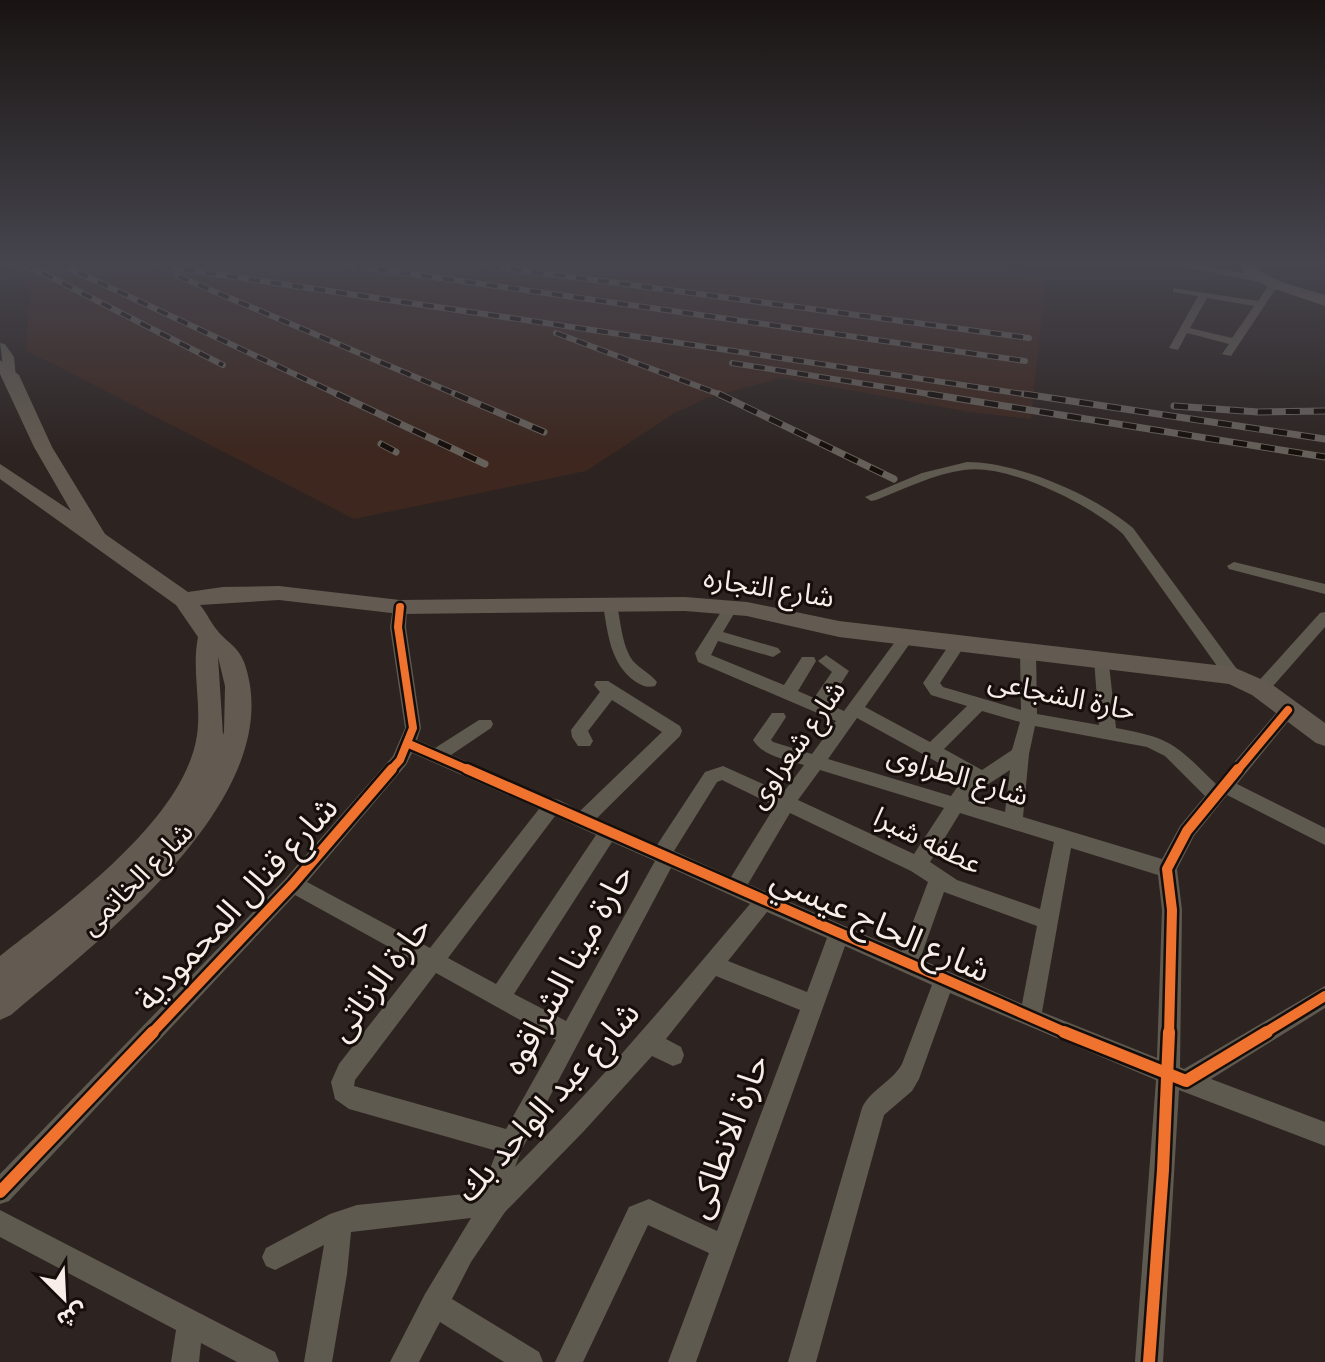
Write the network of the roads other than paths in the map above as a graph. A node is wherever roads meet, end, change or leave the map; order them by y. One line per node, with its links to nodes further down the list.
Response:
1 (1245, 327): 3 (street)
2 (1184, 329): 3 (street); 5 (street)
3 (1235, 342): 6 (street)
4 (0, 347): 7 (street)
5 (1174, 348)
6 (1227, 354)
7 (5, 370): 10 (main road)
8 (0, 470): 10 (main road)
9 (871, 497): 27 (street)
10 (96, 537): 13 (main road)
11 (1234, 566): 12 (street)
12 (1325, 589)
13 (184, 600): 15 (main road, شارع التجاره); 20 (main road)
14 (610, 605): 15 (main road, شارع التجاره); 16 (main road, شارع التجاره); 28 (street)
15 (400, 607): 41 (street)
16 (731, 607): 18 (street); 19 (main road, شارع التجاره)
17 (1325, 617): 29 (street)
18 (714, 635): 23 (street); 30 (street)
19 (908, 635): 21 (main road, شارع التجاره); 34 (street, شارع شعراوى)
20 (209, 637): 68 (main road, شارع الخاتمى); 72 (main road, شارع الخاتمى)
21 (959, 642): 22 (main road, شارع التجاره); 32 (street, حارة الشجاعى)
22 (1028, 651): 24 (main road, شارع التجاره); 36 (street)
23 (773, 652)
24 (1102, 659): 27 (main road, شارع التجاره); 38 (street)
25 (808, 661): 30 (street)
26 (826, 661): 31 (street)
27 (1233, 676): 29 (main road, شارع التجاره)
28 (649, 682)
29 (1261, 689): 33 (main road, شارع التجاره)
30 (788, 693): 31 (street)
31 (818, 705): 34 (street)
32 (978, 705): 36 (street, حارة الشجاعى); 42 (street)
33 (1288, 710): 39 (main road, شارع التجاره); 47 (street)
34 (851, 714): 42 (street); 45 (street, شارع شعراوى)
35 (778, 717): 45 (street, شارع الطراوى)
36 (1029, 719): 38 (street, حارة الشجاعى); 43 (street)
37 (485, 724): 44 (street)
38 (1108, 731): 47 (street, حارة الشجاعى)
39 (1325, 736)
40 (584, 741): 51 (street)
41 (409, 744): 44 (street, شارع الحاج عيسي); 60 (street, شارع قنال المحمودية)
42 (932, 750): 46 (street)
43 (1020, 754): 46 (street); 52 (street)
44 (437, 756): 50 (street, شارع الحاج عيسي)
45 (817, 762): 48 (street, شارع شعراوى); 49 (street, شارع الطراوى)
46 (982, 778): 49 (street)
47 (1220, 791): 55 (street, حارة الشجاعى); 58 (street)
48 (786, 803): 56 (street, عطفه شبرا); 57 (street, عطفه شبرا); 61 (street, شارع شعراوى)
49 (954, 803): 52 (street, شارع الطراوى); 57 (street)
50 (553, 805): 51 (street, شارع الحاج عيسي); 65 (street, حارة الزناتى)
51 (584, 819): 53 (street, شارع الحاج عيسي)
52 (1013, 821): 54 (street, شارع الطراوى)
53 (609, 831): 56 (street, شارع الحاج عيسي); 71 (street)
54 (1064, 837): 58 (street, شارع الطراوى); 63 (street)
55 (1325, 837)
56 (664, 856): 61 (street, شارع الحاج عيسي); 75 (street, حارة مينا الشراقوه)
57 (918, 865): 59 (street, عطفه شبرا)
58 (1167, 869): 78 (street)
59 (939, 879): 63 (street, عطفه شبرا); 66 (street)
60 (293, 884): 65 (street); 81 (street, شارع قنال المحمودية)
61 (735, 888): 62 (street, شارع الحاج عيسي)
62 (763, 902): 64 (street, شارع الحاج عيسي); 67 (street, شارع عبد الواحد بك)
63 (1048, 921): 74 (street)
64 (839, 934): 66 (street, شارع الحاج عيسي); 73 (street, حارة الانطاكى)
65 (432, 960): 71 (street); 80 (street, حارة الزناتى)
66 (908, 963): 69 (street, شارع الحاج عيسي)
67 (711, 964): 73 (street); 76 (street, شارع عبد الواحد بك)
68 (0, 975)
69 (945, 979): 74 (street, شارع الحاج عيسي); 96 (street)
70 (1325, 996): 78 (street)
71 (500, 997): 75 (street)
72 (0, 1004)
73 (813, 1005): 85 (street, حارة الانطاكى)
74 (1030, 1018): 78 (street, شارع الحاج عيسي)
75 (569, 1035): 80 (street, حارة مينا الشراقوه)
76 (649, 1042): 77 (street); 82 (street, شارع عبد الواحد بك)
77 (673, 1055)
78 (1178, 1078): 79 (street, شارع الحاج عيسي); 97 (street)
79 (1325, 1134)
80 (512, 1143): 82 (street, حارة مينا الشراقوه)
81 (0, 1192)
82 (496, 1203): 84 (street); 87 (street, شارع عبد الواحد بك)
83 (0, 1223): 88 (street)
84 (339, 1223): 86 (street); 91 (street)
85 (722, 1246): 94 (street); 95 (street, حارة الانطاكى)
86 (275, 1257)
87 (434, 1303): 92 (street, شارع عبد الواحد بك); 93 (street)
88 (190, 1323): 89 (street); 90 (street)
89 (262, 1361)
90 (185, 1362)
91 (318, 1362)
92 (404, 1362)
93 (529, 1362)
94 (569, 1362)
95 (682, 1362)
96 (802, 1362)
97 (1149, 1362)

